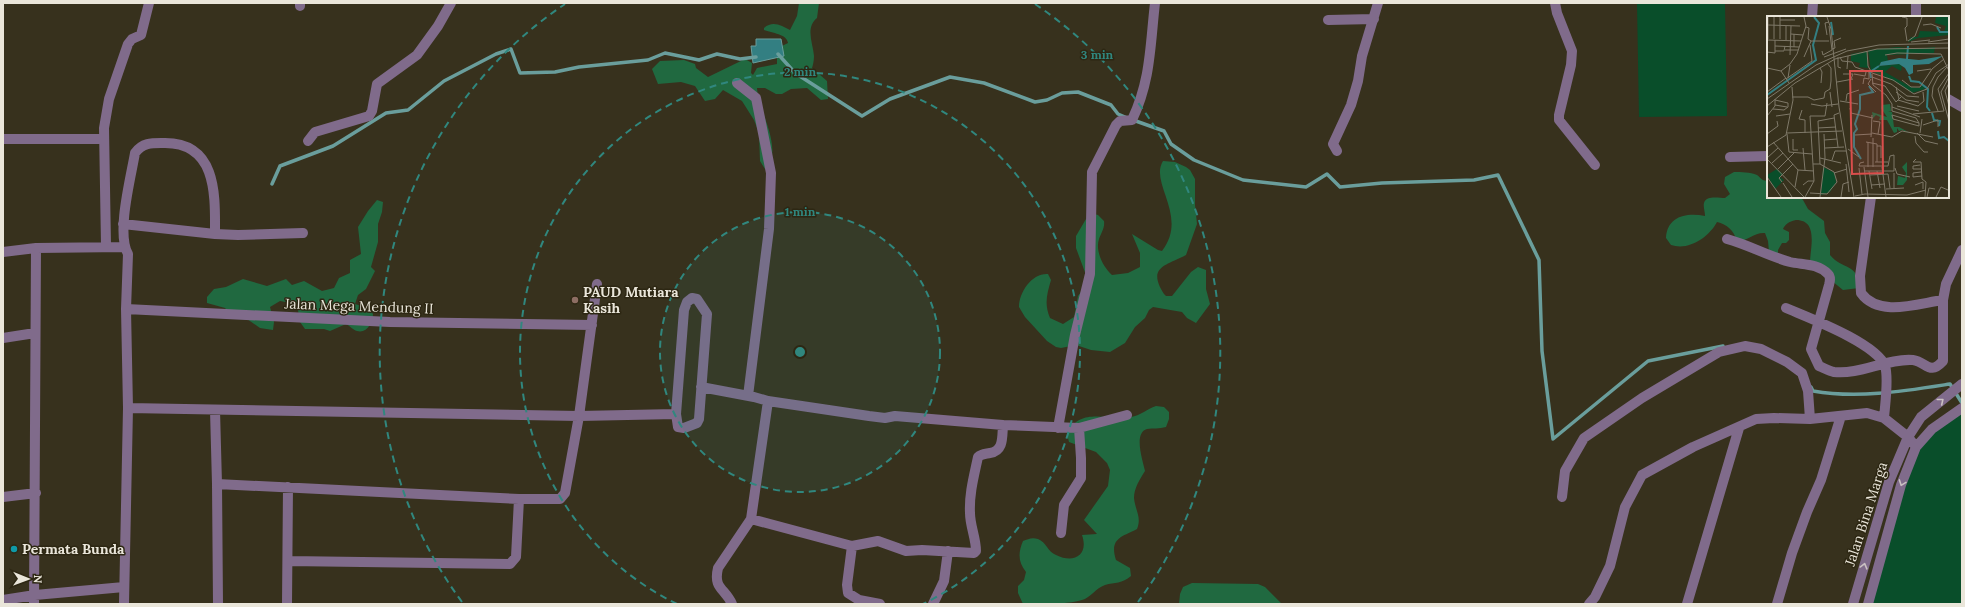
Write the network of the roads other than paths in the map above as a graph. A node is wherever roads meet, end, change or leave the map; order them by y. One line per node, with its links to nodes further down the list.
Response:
1 (148, 3): 16 (street)
2 (451, 3): 17 (street)
3 (1155, 3): 55 (street)
4 (1378, 3): 10 (street)
5 (1555, 3): 21 (street)
6 (1813, 3): 8 (street)
7 (1916, 3): 9 (street)
8 (1812, 16)
9 (1916, 16)
10 (1374, 19): 11 (street); 18 (street)
11 (1328, 20)
12 (737, 83): 43 (street)
13 (1949, 100): 14 (street)
14 (1962, 107)
15 (3, 139): 16 (street)
16 (104, 139): 27 (street)
17 (308, 141)
18 (1337, 151)
19 (1767, 156): 20 (street)
20 (1730, 157)
21 (1595, 165)
22 (1871, 198): 33 (street)
23 (123, 224): 25 (street); 25 (street); 28 (street)
24 (303, 233): 25 (street)
25 (215, 234)
26 (1726, 239): 36 (street)
27 (106, 246): 28 (street); 29 (street)
28 (124, 247): 35 (street)
29 (36, 248): 31 (street); 38 (street)
30 (1962, 250): 33 (street)
31 (3, 252)
32 (597, 284): 37 (street)
33 (1943, 300): 40 (street)
34 (1786, 308): 36 (street)
35 (126, 309): 37 (street, Jalan Mega Mendung II); 45 (street)
36 (1819, 322): 40 (street); 40 (street)
37 (592, 325): 50 (street)
38 (35, 333): 39 (street); 62 (street)
39 (3, 338)
40 (1884, 366): 52 (street)
41 (1962, 384): 58 (street, Jalan Bina Marga, one-way to 41)
42 (701, 387): 43 (street); 48 (street); 48 (street)
43 (748, 396): 44 (street)
44 (768, 401): 54 (street); 66 (street)
45 (128, 408): 47 (street); 71 (street)
46 (1962, 408): 59 (street)
47 (215, 410): 50 (street); 60 (street)
48 (676, 414): 50 (street)
49 (1127, 415): 56 (street)
50 (579, 416): 65 (street)
51 (1841, 416): 52 (street); 53 (street); 82 (street)
52 (1884, 418): 58 (street)
53 (1810, 419): 57 (street); 64 (street)
54 (1003, 425): 55 (street); 69 (street)
55 (1058, 428): 56 (street)
56 (1079, 428): 67 (street)
57 (1739, 428): 80 (street); 81 (street)
58 (1908, 437): 59 (street); 83 (street, Jalan Bina Marga, one-way to 58)
59 (1916, 447): 84 (street, Jalan Bina Marga, one-way to 84)
60 (217, 484): 61 (street); 75 (street)
61 (288, 487): 65 (street); 70 (street)
62 (36, 493): 63 (street); 73 (street)
63 (3, 497)
64 (1562, 498)
65 (519, 499): 70 (street)
66 (751, 519): 68 (street); 77 (street)
67 (1061, 533)
68 (852, 546): 69 (street); 78 (street)
69 (948, 551): 79 (street)
70 (288, 561): 76 (street)
71 (124, 587): 73 (street); 74 (street)
72 (3, 600): 73 (street)
73 (34, 600)
74 (124, 604)
75 (218, 604)
76 (286, 604)
77 (732, 604)
78 (880, 604)
79 (933, 604)
80 (1589, 604)
81 (1688, 604)
82 (1777, 604)
83 (1853, 604)
84 (1868, 604)

